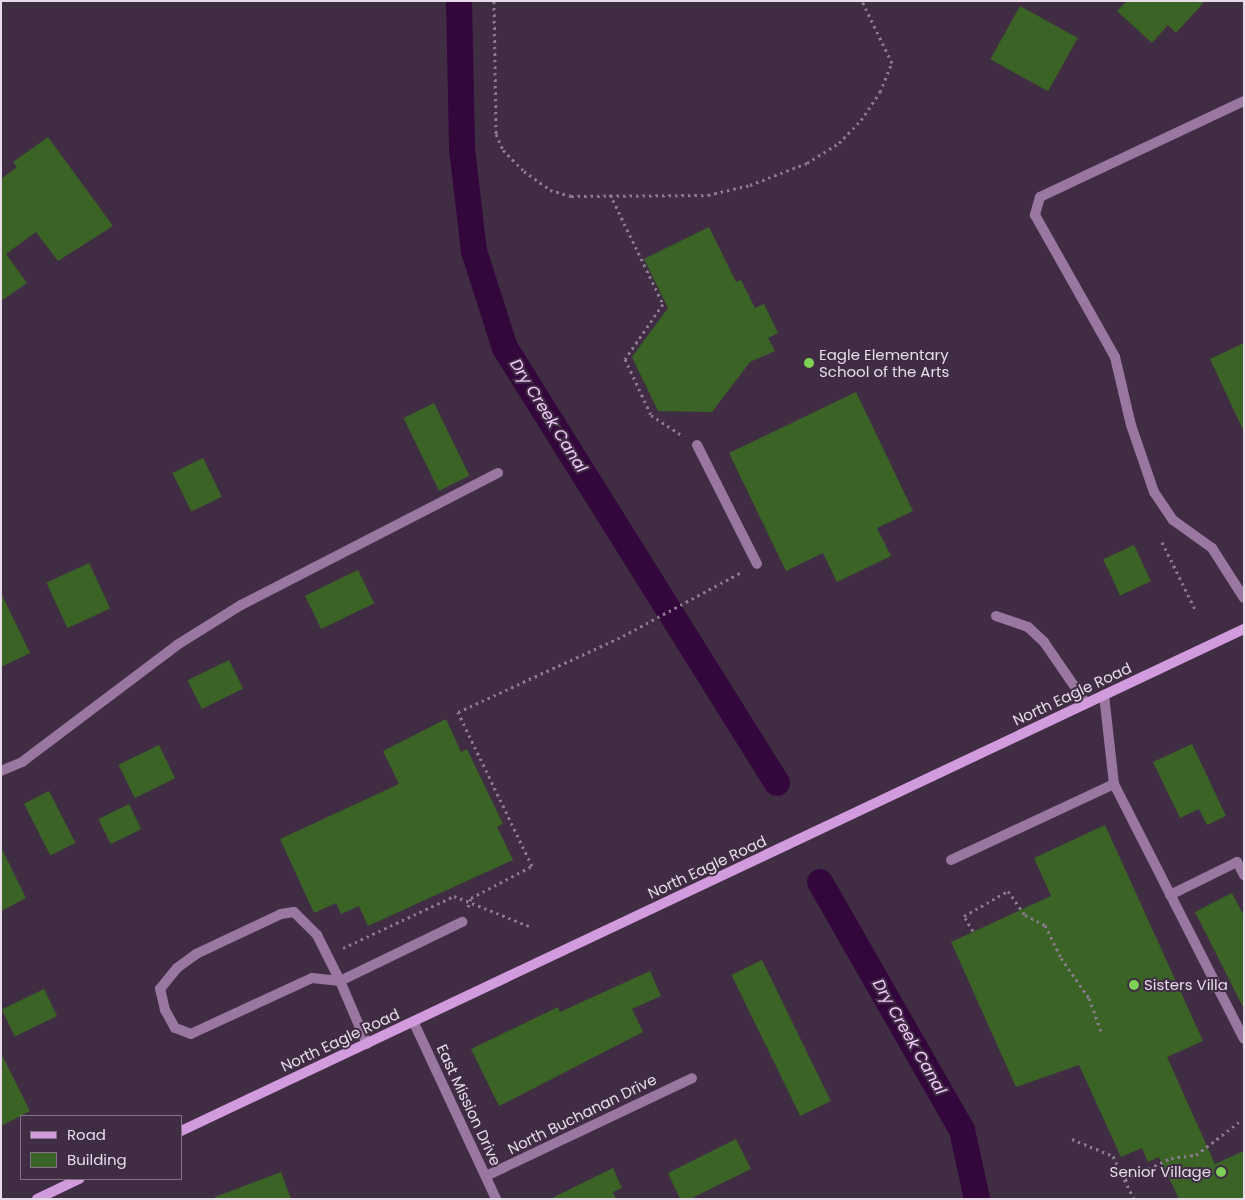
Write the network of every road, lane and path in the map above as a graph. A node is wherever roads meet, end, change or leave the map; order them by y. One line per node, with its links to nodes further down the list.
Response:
1 (494, 1): 4 (path)
2 (862, 1): 4 (path)
3 (1244, 101): 9 (street)
4 (610, 194): 5 (path)
5 (697, 445): 8 (street)
6 (498, 473): 15 (street)
7 (1162, 542): 10 (path)
8 (757, 564): 20 (path)
9 (1244, 598)
10 (1196, 609)
11 (996, 616): 14 (street)
12 (1244, 629): 13 (main road, North Eagle Road)
13 (1104, 695): 14 (main road, North Eagle Road); 16 (street)
14 (1086, 704): 26 (main road, North Eagle Road)
15 (1, 771)
16 (1114, 784): 17 (street); 19 (street)
17 (951, 860)
18 (1244, 875): 19 (street)
19 (1170, 895): 28 (street)
20 (470, 902): 21 (path); 22 (path); 24 (path)
21 (462, 922): 25 (street)
22 (529, 926)
23 (973, 931): 27 (path)
24 (337, 950)
25 (340, 981): 25 (street); 29 (street)
26 (414, 1023): 29 (main road, North Eagle Road); 34 (street, East Mission Drive)
27 (1100, 1031)
28 (1244, 1039)
29 (367, 1044): 32 (main road, North Eagle Road)
30 (692, 1078): 34 (street, North Buchanan Drive)
31 (1239, 1122): 36 (path)
32 (182, 1131)
33 (1072, 1139): 36 (path)
34 (486, 1176): 38 (street, East Mission Drive)
35 (77, 1180): 37 (main road)
36 (1125, 1180): 39 (path)
37 (37, 1199)
38 (496, 1199)
39 (1134, 1199)

